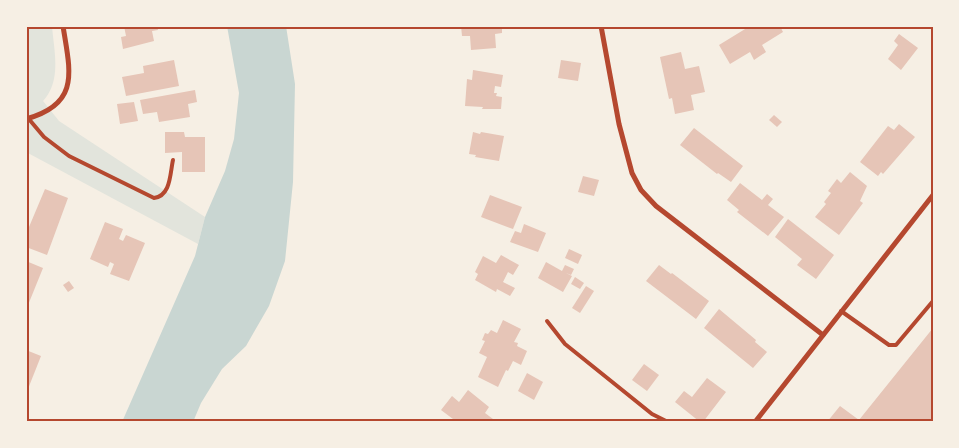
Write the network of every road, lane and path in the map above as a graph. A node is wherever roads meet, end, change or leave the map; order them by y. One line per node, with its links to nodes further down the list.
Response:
1 (63, 26): 3 (street)
2 (601, 26): 9 (street)
3 (27, 119): 4 (lane)
4 (173, 160)
5 (933, 195): 7 (street)
6 (933, 301): 7 (lane)
7 (841, 312): 9 (street)
8 (547, 320): 10 (lane)
9 (823, 335): 11 (street)
10 (668, 422)
11 (755, 422)

